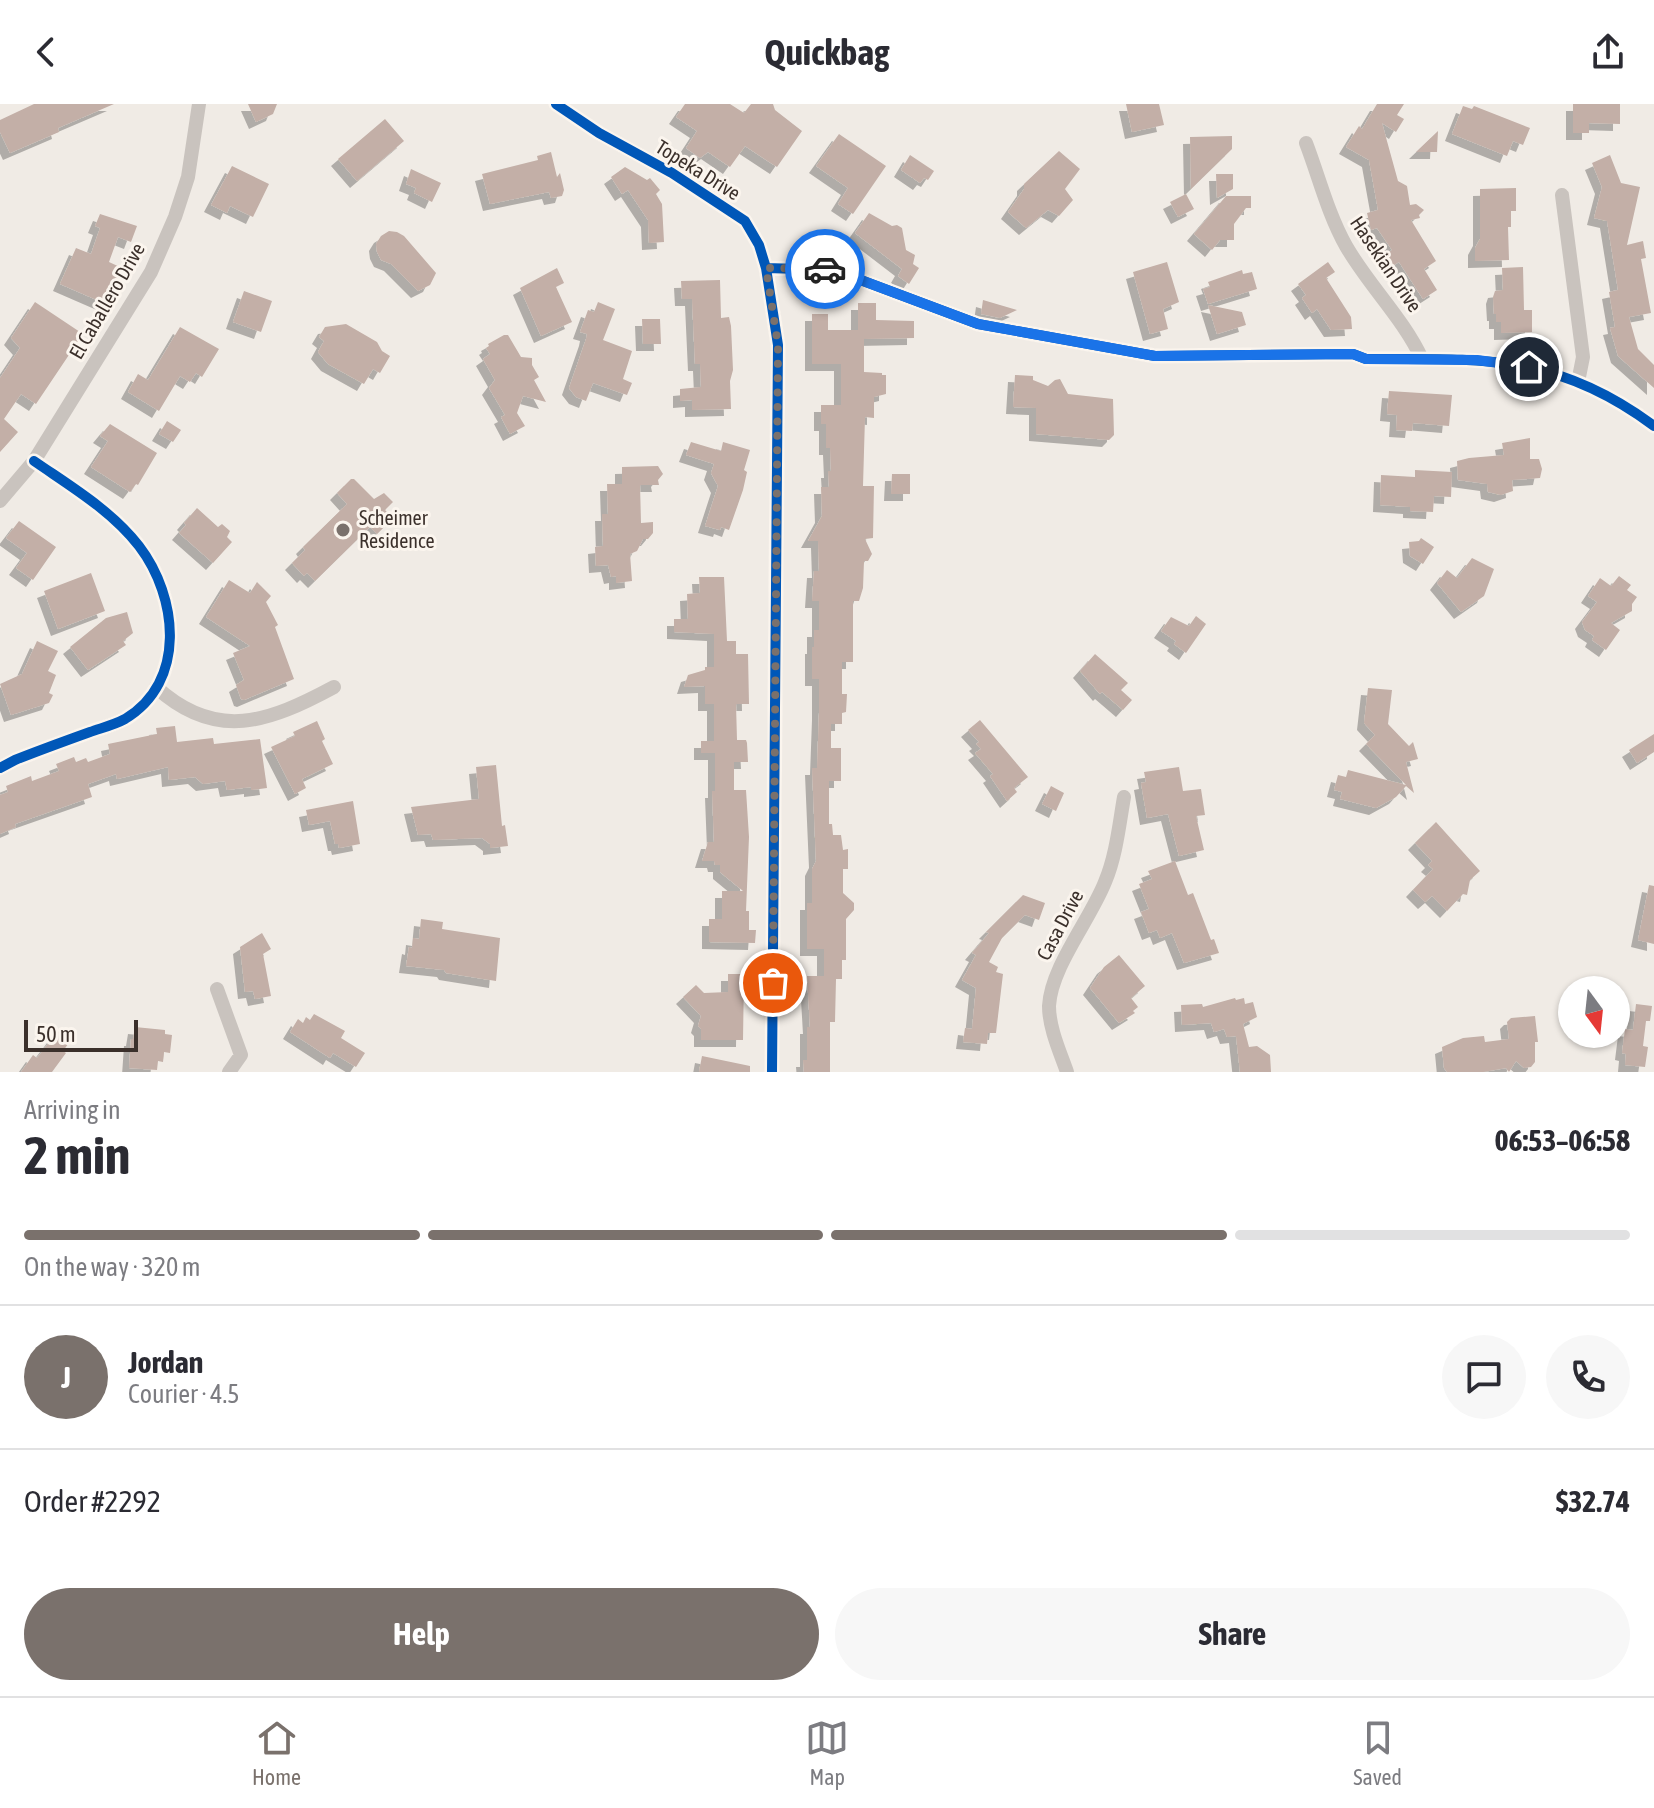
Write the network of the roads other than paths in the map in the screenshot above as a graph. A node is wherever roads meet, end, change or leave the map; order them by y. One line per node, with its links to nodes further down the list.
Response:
1 (199, 104): 9 (street, El Caballero Drive)
2 (556, 104): 5 (street, Topeka Drive)
3 (1306, 143): 6 (street, Hasekian Drive)
4 (1562, 195): 7 (street)
5 (766, 268): 6 (street); 17 (street, Topeka Drive)
6 (1422, 359): 7 (street)
7 (1578, 382): 8 (street)
8 (1654, 426)
9 (34, 461): 10 (street, El Caballero Drive); 11 (street)
10 (0, 501)
11 (156, 687): 12 (street); 13 (street)
12 (334, 687)
13 (0, 768)
14 (1124, 797): 18 (street, Casa Drive)
15 (217, 989): 16 (street)
16 (229, 1072)
17 (772, 1072)
18 (1067, 1072)

